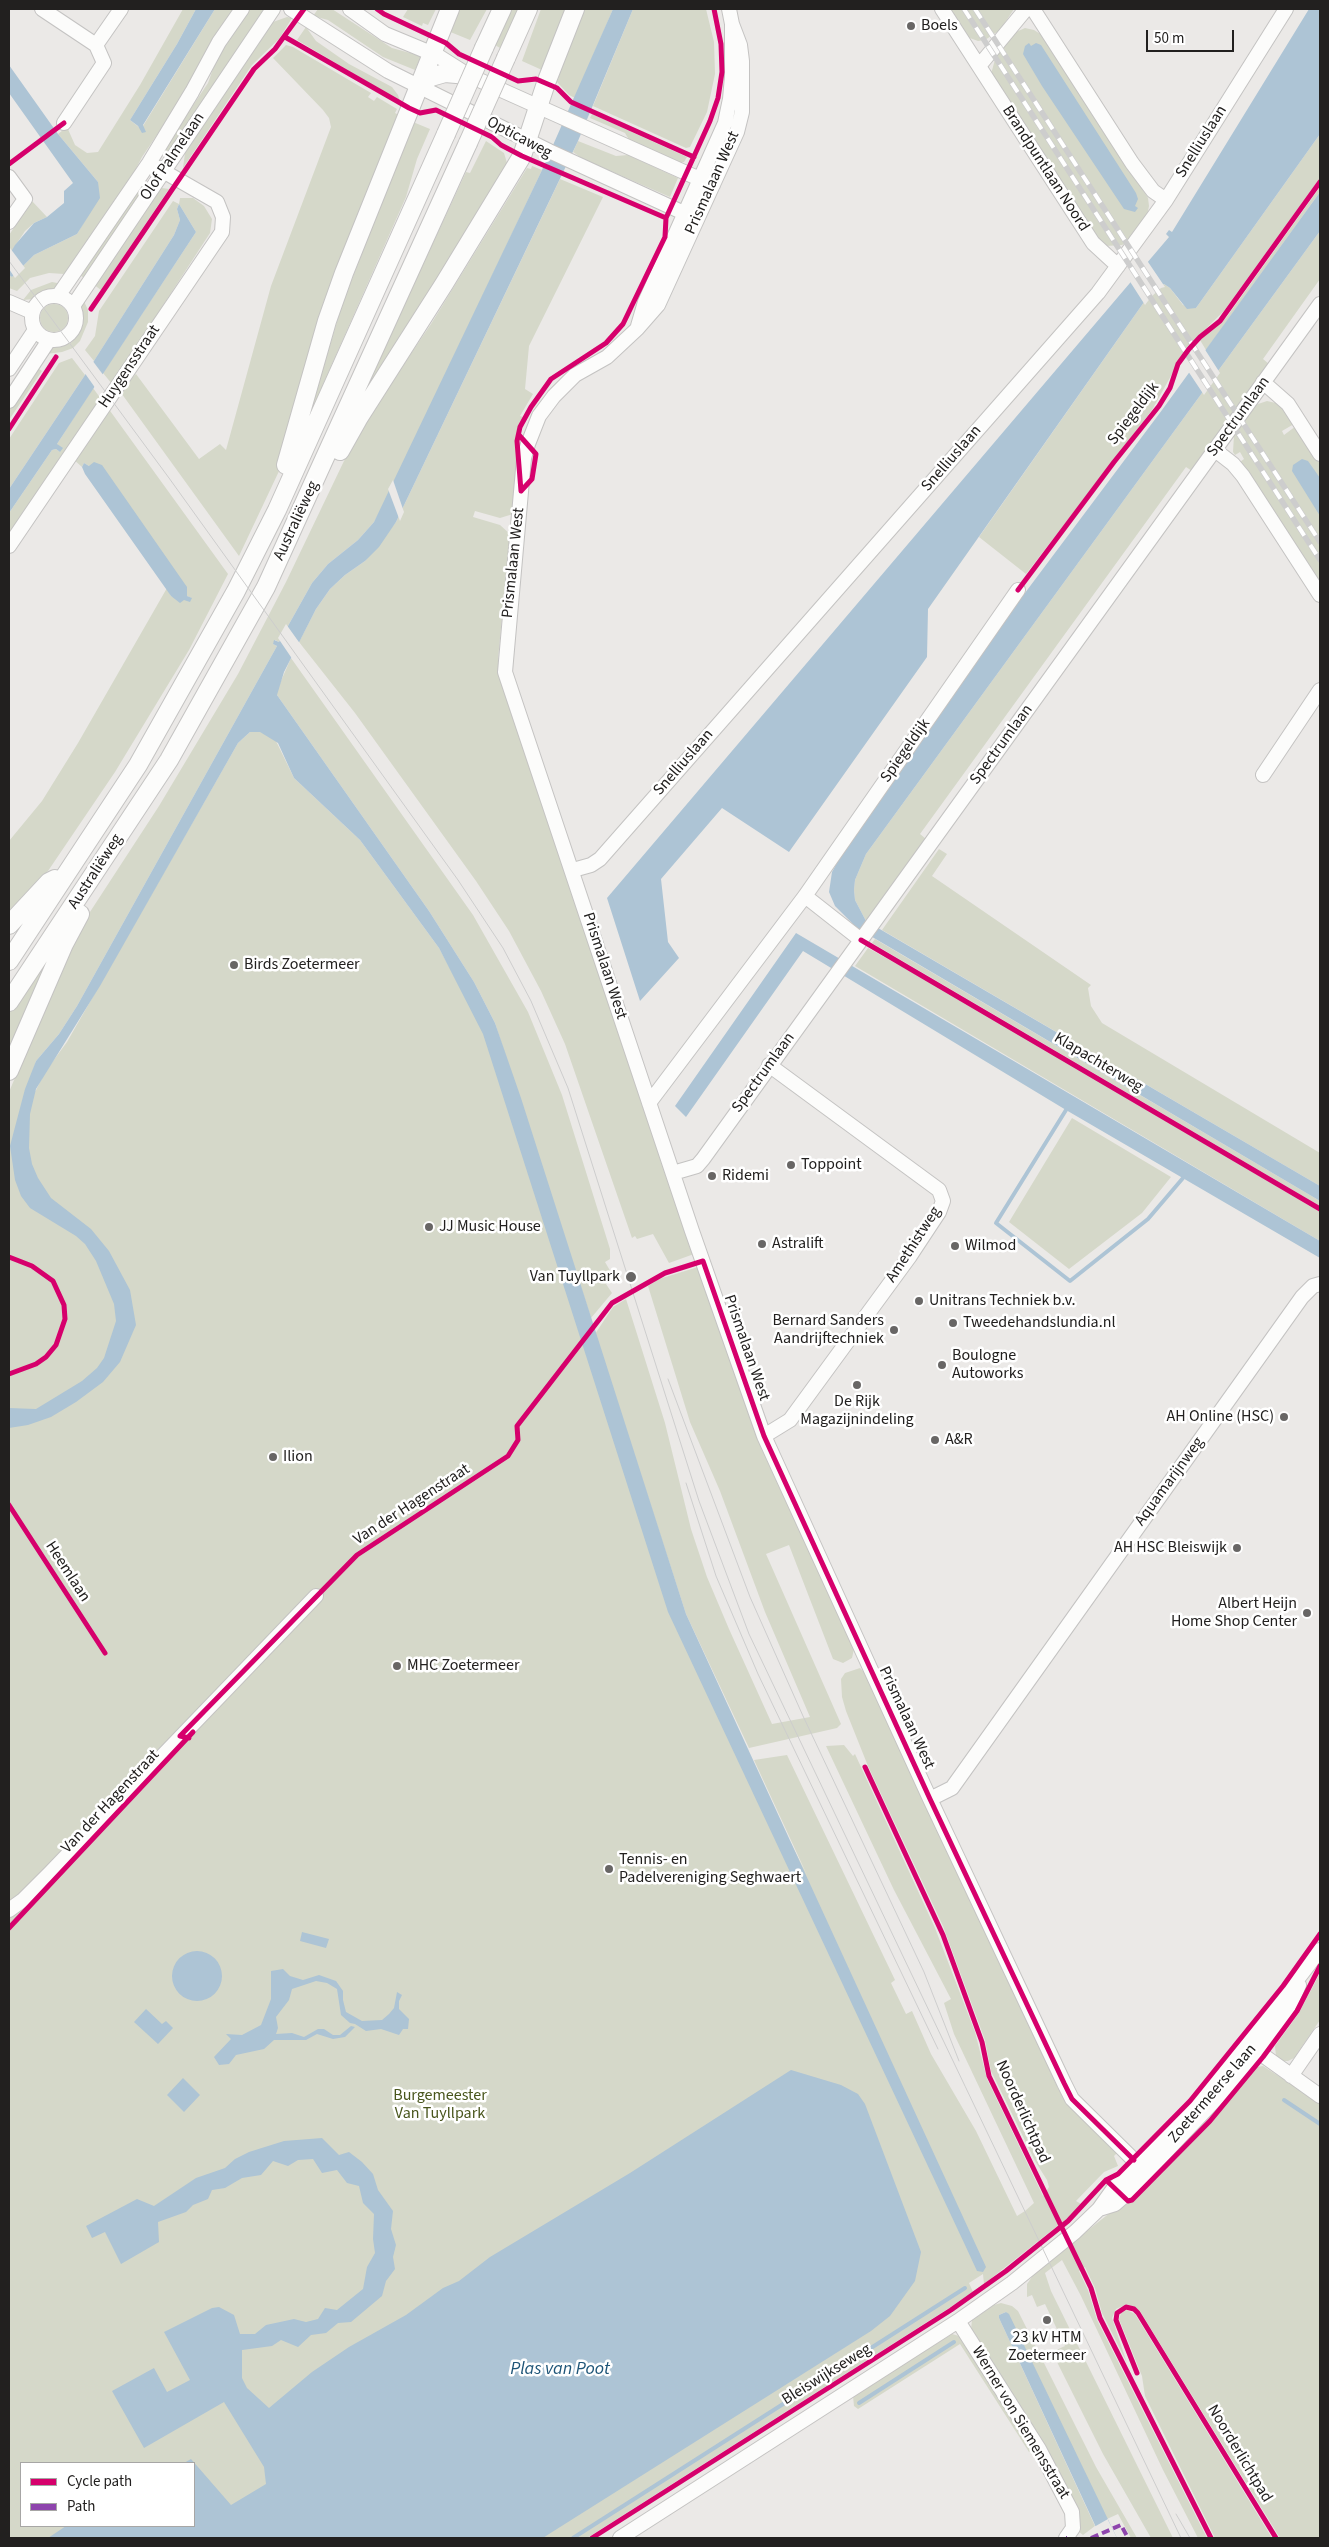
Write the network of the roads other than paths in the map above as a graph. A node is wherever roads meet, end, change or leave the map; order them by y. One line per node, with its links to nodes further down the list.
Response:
1 (42, 9): 16 (street)
2 (121, 9): 16 (street)
3 (242, 9): 24 (street, Olof Palmelaan)
4 (273, 9): 25 (street, Olof Palmelaan)
5 (291, 9): 20 (street, Opticaweg)
6 (350, 9): 17 (street, Opticaweg)
7 (450, 9): 17 (main road)
8 (502, 9): 45 (main road, Australiëweg, bridge)
9 (528, 9): 44 (main road, Australiëweg, bridge)
10 (575, 9): 21 (main road)
11 (729, 9): 27 (street, Prismalaan West)
12 (942, 9): 18 (street, Brandpuntlaan Noord)
13 (1026, 9): 18 (street)
14 (1032, 9): 28 (street)
15 (1286, 9): 28 (street, Snelliuslaan)
16 (96, 45): 22 (street)
17 (432, 53): 19 (street, Opticaweg); 20 (main road)
18 (979, 66): 31 (street, Brandpuntlaan Noord)
19 (468, 76): 20 (main road); 21 (street, Opticaweg)
20 (418, 86): 23 (street, Opticaweg); 45 (main road)
21 (537, 107): 23 (main road); 27 (street, Opticaweg)
22 (64, 123)
23 (528, 140): 29 (street, Opticaweg); 44 (main road)
24 (149, 162): 25 (street, Huygensstraat); 32 (street, Olof Palmelaan)
25 (164, 171): 35 (street, Olof Palmelaan); 46 (street, Huygensstraat)
26 (9, 177): 30 (street)
27 (707, 182): 29 (street, Prismalaan West)
28 (1166, 200): 31 (street, Snelliuslaan)
29 (691, 216): 51 (street, Prismalaan West)
30 (9, 222)
31 (1118, 266): 51 (street, Snelliuslaan)
32 (58, 296): 35 (street); 36 (street)
33 (9, 302): 36 (street)
34 (1320, 304): 40 (street, Spectrumlaan)
35 (73, 306): 38 (street)
36 (32, 312): 37 (street)
37 (35, 330): 38 (street); 39 (street)
38 (49, 340): 41 (street)
39 (9, 369)
40 (1263, 382): 42 (street, Spectrumlaan); 43 (street)
41 (9, 401)
42 (1215, 450): 48 (street); 56 (street, Spectrumlaan)
43 (1320, 454)
44 (307, 498): 53 (main road, Australiëweg)
45 (277, 510): 52 (main road, Australiëweg)
46 (9, 546)
47 (1018, 590): 54 (street, Spiegeldijk)
48 (1320, 595)
49 (1320, 690): 50 (street)
50 (1263, 775)
51 (573, 870): 61 (street, Prismalaan West)
52 (69, 871): 55 (main road); 57 (main road, Australiëweg)
53 (86, 888): 58 (main road, Australiëweg); 60 (main road)
54 (805, 896): 56 (street); 61 (street, Spiegeldijk)
55 (9, 925)
56 (861, 940): 59 (street, Spectrumlaan)
57 (9, 961)
58 (9, 1002)
59 (769, 1065): 62 (street, Spectrumlaan); 64 (street, Amethistweg)
60 (9, 1071)
61 (649, 1103): 62 (street, Prismalaan West)
62 (673, 1173): 64 (street, Prismalaan West)
63 (1320, 1284): 66 (street, Aquamarijnweg)
64 (764, 1436): 66 (street, Prismalaan West)
65 (316, 1596): 67 (street, Van der Hagenstraat)
66 (930, 1799): 73 (street, Prismalaan West)
67 (9, 1910)
68 (1320, 1950): 70 (street, Zoetermeerse laan)
69 (1320, 2034): 71 (street)
70 (1253, 2048): 71 (street); 73 (street, Zoetermeerse laan)
71 (1291, 2076): 72 (street)
72 (1320, 2096)
73 (1143, 2169): 74 (street, Zoetermeerse laan)
74 (1075, 2232): 75 (street, Bleiswijkseweg)
75 (958, 2322): 76 (street, Bleiswijkseweg); 77 (street, Werner von Siemensstraat)
76 (620, 2538)
77 (1066, 2538)

